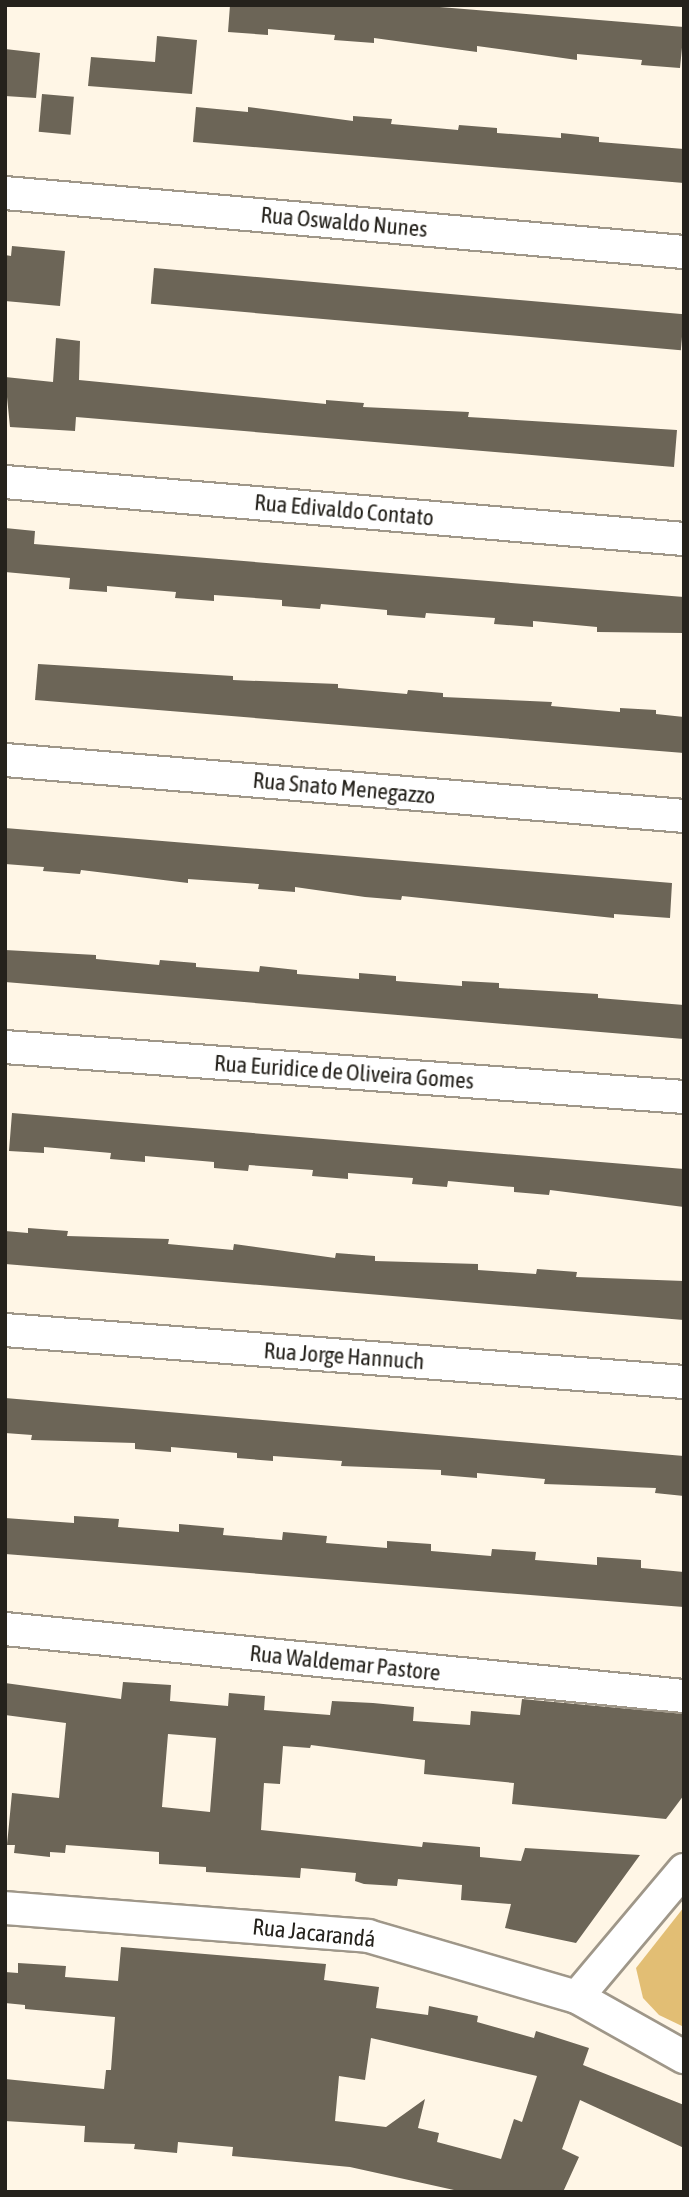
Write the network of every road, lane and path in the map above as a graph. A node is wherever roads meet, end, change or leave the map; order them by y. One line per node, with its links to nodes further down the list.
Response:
1 (5, 193): 2 (street, Rua Oswaldo Nunes)
2 (684, 252)
3 (5, 482): 4 (street, Rua Edivaldo Contato)
4 (684, 539)
5 (5, 760): 6 (street, Rua Snato Menegazzo)
6 (684, 816)
7 (5, 1047): 8 (street, Rua Euridice de Oliveira Gomes)
8 (684, 1097)
9 (5, 1330): 10 (street, Rua Jorge Hannuch)
10 (684, 1382)
11 (5, 1629): 12 (street, Rua Waldemar Pastore)
12 (684, 1696)
13 (684, 1870): 15 (street)
14 (5, 1908): 15 (street, Rua Jacarandá)
15 (577, 1997): 16 (street, Rua Jacarandá)
16 (684, 2057)

